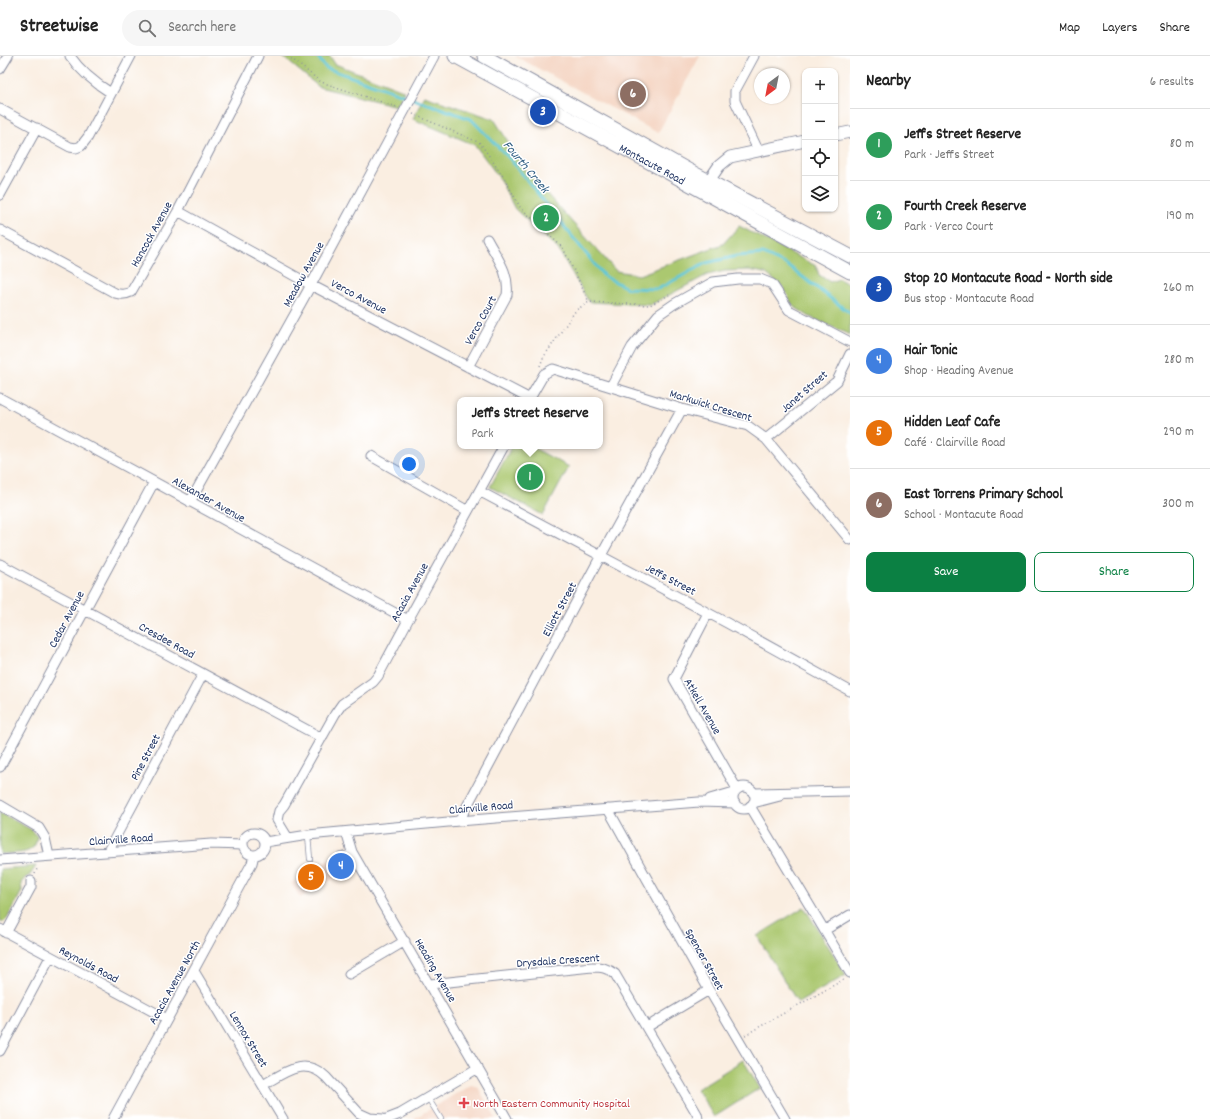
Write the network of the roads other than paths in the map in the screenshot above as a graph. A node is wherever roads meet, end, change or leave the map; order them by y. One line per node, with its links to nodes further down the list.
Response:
1 (8, 56): 9 (street)
2 (70, 56): 10 (street)
3 (131, 56): 10 (street)
4 (258, 56): 20 (street, Hancock Avenue)
5 (434, 56): 25 (street, Meadow Avenue)
6 (455, 56): 18 (main road, Montacute Road)
7 (484, 56): 17 (main road, Montacute Road)
8 (754, 56): 16 (street)
9 (0, 69)
10 (111, 94): 12 (street)
11 (0, 109): 12 (street)
12 (37, 128): 19 (street)
13 (850, 132): 14 (street)
14 (838, 134)
15 (802, 142): 16 (street)
16 (758, 150): 17 (street)
17 (709, 180): 18 (street); 23 (main road, Montacute Road)
18 (702, 192): 24 (main road, Montacute Road)
19 (0, 196)
20 (178, 211): 21 (street, Hancock Avenue); 25 (street, Verco Avenue)
21 (0, 230)
22 (487, 239): 28 (street, Verco Court)
23 (850, 256)
24 (850, 272)
25 (310, 285): 28 (street, Verco Avenue); 39 (street, Meadow Avenue)
26 (850, 342): 29 (street)
27 (850, 354): 34 (street, Janet Street)
28 (468, 367): 30 (street, Verco Avenue)
29 (611, 386): 31 (street, Markwick Crescent); 33 (street, Markwick Crescent)
30 (524, 397)
31 (532, 397)
32 (0, 398): 37 (street, Alexander Avenue)
33 (682, 409): 34 (street, Markwick Crescent); 42 (street, Elliott Street)
34 (766, 439): 41 (street, Markwick Crescent)
35 (502, 449): 38 (street, Acacia Avenue)
36 (371, 456): 40 (street)
37 (154, 482): 39 (street, Alexander Avenue); 44 (street, Cedar Avenue)
38 (479, 491): 40 (street, Acacia Avenue); 42 (street, Jeffs Street)
39 (190, 502): 46 (street, Alexander Avenue)
40 (468, 511): 46 (street, Acacia Avenue)
41 (850, 540)
42 (601, 556): 45 (street, Jeffs Street); 60 (street, Elliott Street)
43 (0, 564): 44 (street, Cresdee Road)
44 (85, 609): 47 (street, Cresdee Road); 50 (street, Cedar Avenue)
45 (708, 613): 48 (street, Jeffs Street); 51 (street, Atkell Avenue)
46 (408, 620): 49 (street, Acacia Avenue)
47 (203, 674): 49 (street, Cresdee Road); 66 (street, Pine Street)
48 (850, 691)
49 (322, 738): 63 (street)
50 (0, 767)
51 (736, 791): 53 (street); 55 (street, Clairville Road); 56 (street)
52 (850, 791): 54 (street)
53 (753, 793): 54 (street); 58 (street)
54 (792, 793): 58 (street)
55 (699, 802): 56 (street, Clairville Road); 59 (street, Clairville Road)
56 (735, 803): 58 (street)
57 (0, 805): 69 (street)
58 (751, 805): 75 (street)
59 (608, 809): 60 (street, Clairville Road); 83 (street, Spencer Street)
60 (459, 821): 61 (street, Clairville Road)
61 (346, 832): 62 (street, Clairville Road); 67 (street, Heading Avenue)
62 (308, 835): 63 (street, Clairville Road); 71 (lane)
63 (288, 838): 64 (street, Clairville Road)
64 (265, 842): 65 (street); 68 (street)
65 (243, 845): 66 (street, Clairville Road); 68 (street)
66 (108, 852): 69 (street, Clairville Road)
67 (352, 852): 70 (lane); 77 (street, Heading Avenue)
68 (254, 855): 79 (street, Acacia Avenue North)
69 (49, 856): 72 (street, Clairville Road)
70 (339, 856)
71 (310, 859)
72 (0, 860)
73 (31, 881): 76 (street)
74 (850, 915): 75 (street)
75 (825, 930): 80 (street)
76 (3, 931): 78 (street, Reynolds Road)
77 (405, 941): 81 (street); 82 (street, Heading Avenue)
78 (50, 957): 84 (street, Reynolds Road); 86 (street)
79 (194, 971): 84 (street, Acacia Avenue North); 88 (street, Lennox Street)
80 (850, 973)
81 (349, 974)
82 (430, 984): 85 (street, Drysdale Crescent); 87 (street, Heading Avenue)
83 (709, 990): 85 (street); 98 (street, Spencer Street)
84 (167, 1019): 91 (street, Acacia Avenue North)
85 (647, 1027): 97 (street, Drysdale Crescent)
86 (0, 1051)
87 (478, 1068): 89 (street); 96 (street, Heading Avenue)
88 (263, 1085): 92 (street, Lennox Street); 93 (street)
89 (428, 1098): 90 (street); 95 (lane)
90 (402, 1116): 94 (street)
91 (113, 1119)
92 (283, 1119)
93 (383, 1119)
94 (387, 1119)
95 (442, 1119)
96 (508, 1119)
97 (698, 1119)
98 (785, 1119)

